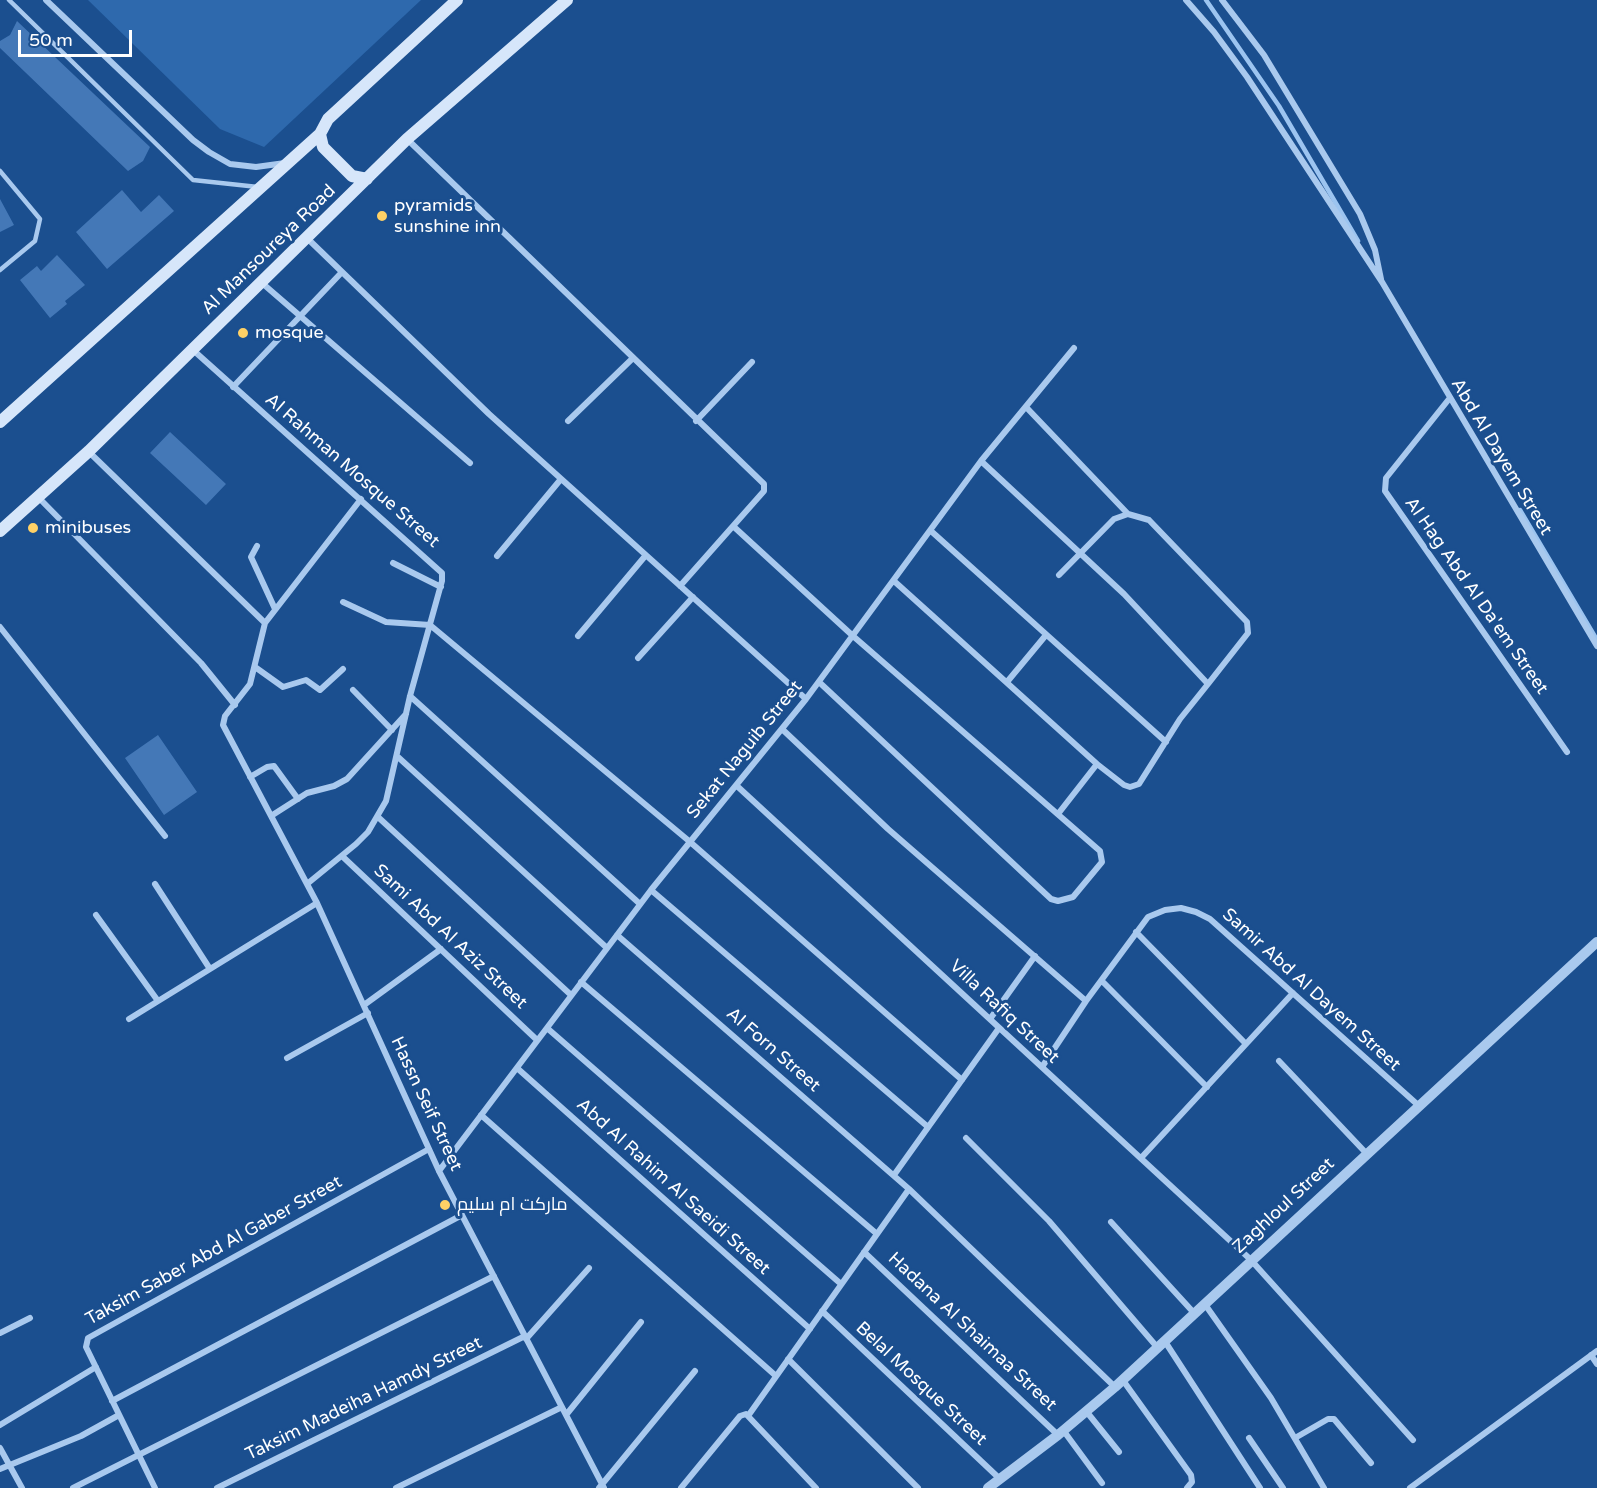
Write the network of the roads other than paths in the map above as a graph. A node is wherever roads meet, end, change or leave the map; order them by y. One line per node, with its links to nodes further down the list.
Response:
1 (9, 0): 12 (lane)
2 (46, 0): 9 (street)
3 (457, 0): 7 (main road)
4 (567, 0): 8 (main road, Al Mansoureya Road)
5 (1222, 0): 16 (street, Abd Al Dayem Street)
6 (1189, 1): 16 (street, Abd Al Dayem Street)
7 (320, 134): 9 (main road); 11 (main road)
8 (407, 139): 11 (main road, Al Mansoureya Road); 21 (street)
9 (288, 163): 12 (main road)
10 (0, 171): 14 (lane)
11 (367, 179): 13 (main road, Al Mansoureya Road)
12 (261, 187): 28 (main road)
13 (308, 239): 15 (street); 17 (main road, Al Mansoureya Road)
14 (0, 270)
15 (342, 272): 18 (street); 32 (street)
16 (1382, 282): 24 (street, Abd Al Dayem Street)
17 (262, 283): 18 (street); 20 (main road, Al Mansoureya Road)
18 (299, 316): 23 (street); 31 (street)
19 (1074, 348): 25 (street, Sekat Naguib Street)
20 (193, 349): 23 (street, Al Rahman Mosque Street); 29 (main road, Al Mansoureya Road)
21 (633, 358): 26 (street); 27 (street)
22 (752, 362): 27 (street)
23 (233, 387): 34 (street, Al Rahman Mosque Street)
24 (1449, 399): 57 (street, Abd Al Dayem Street); 72 (street, Al Hag Abd Al Da'em Street)
25 (1026, 407): 30 (street, Sekat Naguib Street); 35 (street)
26 (568, 421)
27 (696, 421): 36 (street)
28 (0, 422)
29 (89, 451): 33 (main road, Al Mansoureya Road); 51 (street)
30 (981, 461): 38 (street, Sekat Naguib Street); 40 (street)
31 (470, 463)
32 (561, 479): 41 (street); 42 (street)
33 (37, 497): 37 (main road, Al Mansoureya Road); 67 (street)
34 (362, 499): 46 (street, Al Rahman Mosque Street); 50 (street)
35 (1128, 514): 40 (street); 63 (street)
36 (733, 526): 47 (street); 56 (street)
37 (0, 531)
38 (931, 531): 45 (street, Sekat Naguib Street); 54 (street)
39 (257, 546): 50 (street)
40 (1081, 552): 44 (street); 63 (street)
41 (646, 555): 47 (street); 55 (street)
42 (496, 556)
43 (393, 563): 46 (street)
44 (1059, 575)
45 (894, 581): 56 (street, Sekat Naguib Street); 62 (street)
46 (441, 586): 52 (street)
47 (681, 586): 48 (street)
48 (693, 597): 58 (street); 66 (street)
49 (342, 602): 52 (street)
50 (274, 609): 51 (street)
51 (265, 623): 59 (street)
52 (430, 625): 65 (street); 82 (street)
53 (0, 627): 81 (street)
54 (1046, 634): 62 (street); 71 (street)
55 (578, 636)
56 (853, 636): 61 (street, Sekat Naguib Street); 78 (street)
57 (1597, 646)
58 (638, 658)
59 (255, 667): 60 (street); 67 (street)
60 (343, 669)
61 (819, 682): 66 (street, Sekat Naguib Street); 78 (street)
62 (1007, 682): 74 (street)
63 (1208, 684): 71 (street)
64 (353, 690): 70 (street)
65 (410, 696): 68 (street); 88 (street)
66 (806, 699): 69 (street, Sekat Naguib Street)
67 (234, 705): 75 (street, Hassn Seif Street)
68 (406, 714): 70 (street); 73 (street)
69 (782, 729): 76 (street, Sekat Naguib Street); 95 (street)
70 (392, 730): 77 (street)
71 (1166, 742): 74 (street)
72 (1567, 752)
73 (398, 757): 80 (street); 93 (street)
74 (1097, 764): 78 (street)
75 (250, 777): 77 (street); 79 (street, Hassn Seif Street)
76 (737, 786): 82 (street, Sekat Naguib Street); 106 (street, Villa Rafiq Street)
77 (298, 799): 79 (street)
78 (1058, 814)
79 (271, 816): 85 (street, Hassn Seif Street)
80 (378, 817): 83 (street); 100 (street)
81 (165, 836)
82 (690, 841): 86 (street, Sekat Naguib Street); 115 (street)
83 (342, 856): 85 (street); 94 (street, Sami Abd Al Aziz Street)
84 (155, 884): 96 (street)
85 (307, 884): 87 (street, Hassn Seif Street)
86 (651, 890): 88 (street, Sekat Naguib Street); 119 (street)
87 (317, 903): 96 (street); 103 (street, Hassn Seif Street)
88 (640, 904): 91 (street, Sekat Naguib Street)
89 (96, 915): 101 (street)
90 (1136, 932): 97 (street, Samir Abd Al Dayem Street); 99 (street, Samir Abd Al Dayem Street); 110 (street)
91 (617, 935): 93 (street, Sekat Naguib Street); 125 (street, Al Forn Street)
92 (1597, 942): 117 (street, Zaghloul Street)
93 (607, 948): 98 (street, Sekat Naguib Street)
94 (441, 949): 103 (street); 109 (street, Sami Abd Al Aziz Street)
95 (1035, 956): 102 (street); 106 (street)
96 (210, 969): 101 (street)
97 (1102, 981): 102 (street, Samir Abd Al Dayem Street); 116 (street)
98 (581, 982): 100 (street, Sekat Naguib Street); 129 (street)
99 (1293, 993): 110 (street); 117 (street, Samir Abd Al Dayem Street)
100 (571, 995): 107 (street, Sekat Naguib Street)
101 (158, 1001): 105 (street)
102 (1086, 1001): 113 (street, Samir Abd Al Dayem Street)
103 (364, 1005): 104 (street, Hassn Seif Street)
104 (368, 1012): 111 (street); 121 (street, Hassn Seif Street)
105 (129, 1019)
106 (990, 1019): 108 (street, Villa Rafiq Street)
107 (547, 1028): 109 (street, Sekat Naguib Street); 134 (street)
108 (999, 1028): 113 (street, Villa Rafiq Street); 115 (street)
109 (537, 1041): 114 (street, Sekat Naguib Street)
110 (1246, 1044): 116 (street)
111 (287, 1058)
112 (1279, 1061): 122 (street)
113 (1042, 1067): 123 (street, Villa Rafiq Street)
114 (517, 1068): 118 (street, Sekat Naguib Street); 140 (street, Abd Al Rahim Al Saeidi Street)
115 (962, 1080): 119 (street)
116 (1207, 1088): 123 (street)
117 (1418, 1105): 122 (street, Zaghloul Street)
118 (481, 1115): 124 (street, Sekat Naguib Street); 150 (street)
119 (928, 1127): 125 (street)
120 (966, 1138): 143 (street)
121 (429, 1149): 124 (street, Hassn Seif Street); 148 (street, Taksim Saber Abd Al Gaber Street)
122 (1366, 1153): 131 (street, Zaghloul Street)
123 (1141, 1158): 131 (street, Villa Rafiq Street)
124 (439, 1171): 127 (street, Hassn Seif Street)
125 (894, 1175): 126 (street, Al Forn Street)
126 (909, 1189): 129 (street); 151 (street, Al Forn Street)
127 (462, 1215): 133 (street, Hassn Seif Street); 152 (street)
128 (1111, 1222): 137 (street)
129 (877, 1234): 130 (street)
130 (864, 1252): 134 (street); 159 (street, Hadana Al Shaimaa Street)
131 (1250, 1259): 135 (street, Zaghloul Street); 162 (street, Villa Rafiq Street)
132 (589, 1268): 142 (street)
133 (494, 1276): 142 (street, Hassn Seif Street); 165 (street)
134 (841, 1284): 136 (street)
135 (1204, 1303): 137 (street, Zaghloul Street); 161 (street)
136 (822, 1311): 140 (street); 169 (street, Belal Mosque Street)
137 (1194, 1313): 143 (street, Zaghloul Street)
138 (30, 1318): 141 (street)
139 (640, 1322): 156 (street)
140 (810, 1329): 146 (street)
141 (0, 1333)
142 (526, 1338): 153 (street, Hassn Seif Street); 175 (street, Taksim Madeiha Hamdy Street)
143 (1160, 1344): 151 (street, Zaghloul Street); 182 (street)
144 (1597, 1351): 145 (street)
145 (1591, 1355): 147 (street); 185 (street)
146 (788, 1359): 150 (street); 179 (street)
147 (1597, 1364)
148 (96, 1367): 152 (street, Taksim Saber Abd Al Gaber Street); 158 (street)
149 (695, 1371): 171 (street)
150 (776, 1376): 157 (street)
151 (1118, 1383): 154 (street, Zaghloul Street); 181 (street, Al Forn Street)
152 (112, 1401): 155 (street, Taksim Saber Abd Al Gaber Street)
153 (562, 1407): 156 (street, Hassn Seif Street); 176 (street)
154 (1086, 1411): 159 (street, Zaghloul Street); 164 (street)
155 (119, 1415): 165 (street, Taksim Saber Abd Al Gaber Street); 167 (street)
156 (566, 1415): 171 (street, Hassn Seif Street)
157 (748, 1416): 177 (street); 178 (street)
158 (0, 1425)
159 (1061, 1433): 169 (street, Zaghloul Street); 170 (street, Hadana Al Shaimaa Street)
160 (1249, 1438): 183 (street)
161 (1294, 1438): 166 (street); 184 (street)
162 (1413, 1440)
163 (0, 1448): 167 (street)
164 (1119, 1452)
165 (138, 1453): 173 (street); 174 (street, Taksim Saber Abd Al Gaber Street)
166 (1371, 1463)
167 (9, 1464): 168 (street); 172 (street)
168 (0, 1469)
169 (1000, 1479): 180 (street, Zaghloul Street)
170 (1102, 1483)
171 (602, 1487)
172 (22, 1488)
173 (73, 1488)
174 (155, 1488)
175 (217, 1488)
176 (396, 1488)
177 (681, 1488)
178 (816, 1488)
179 (918, 1488)
180 (988, 1488)
181 (1187, 1488)
182 (1260, 1488)
183 (1283, 1488)
184 (1324, 1488)
185 (1410, 1488)

